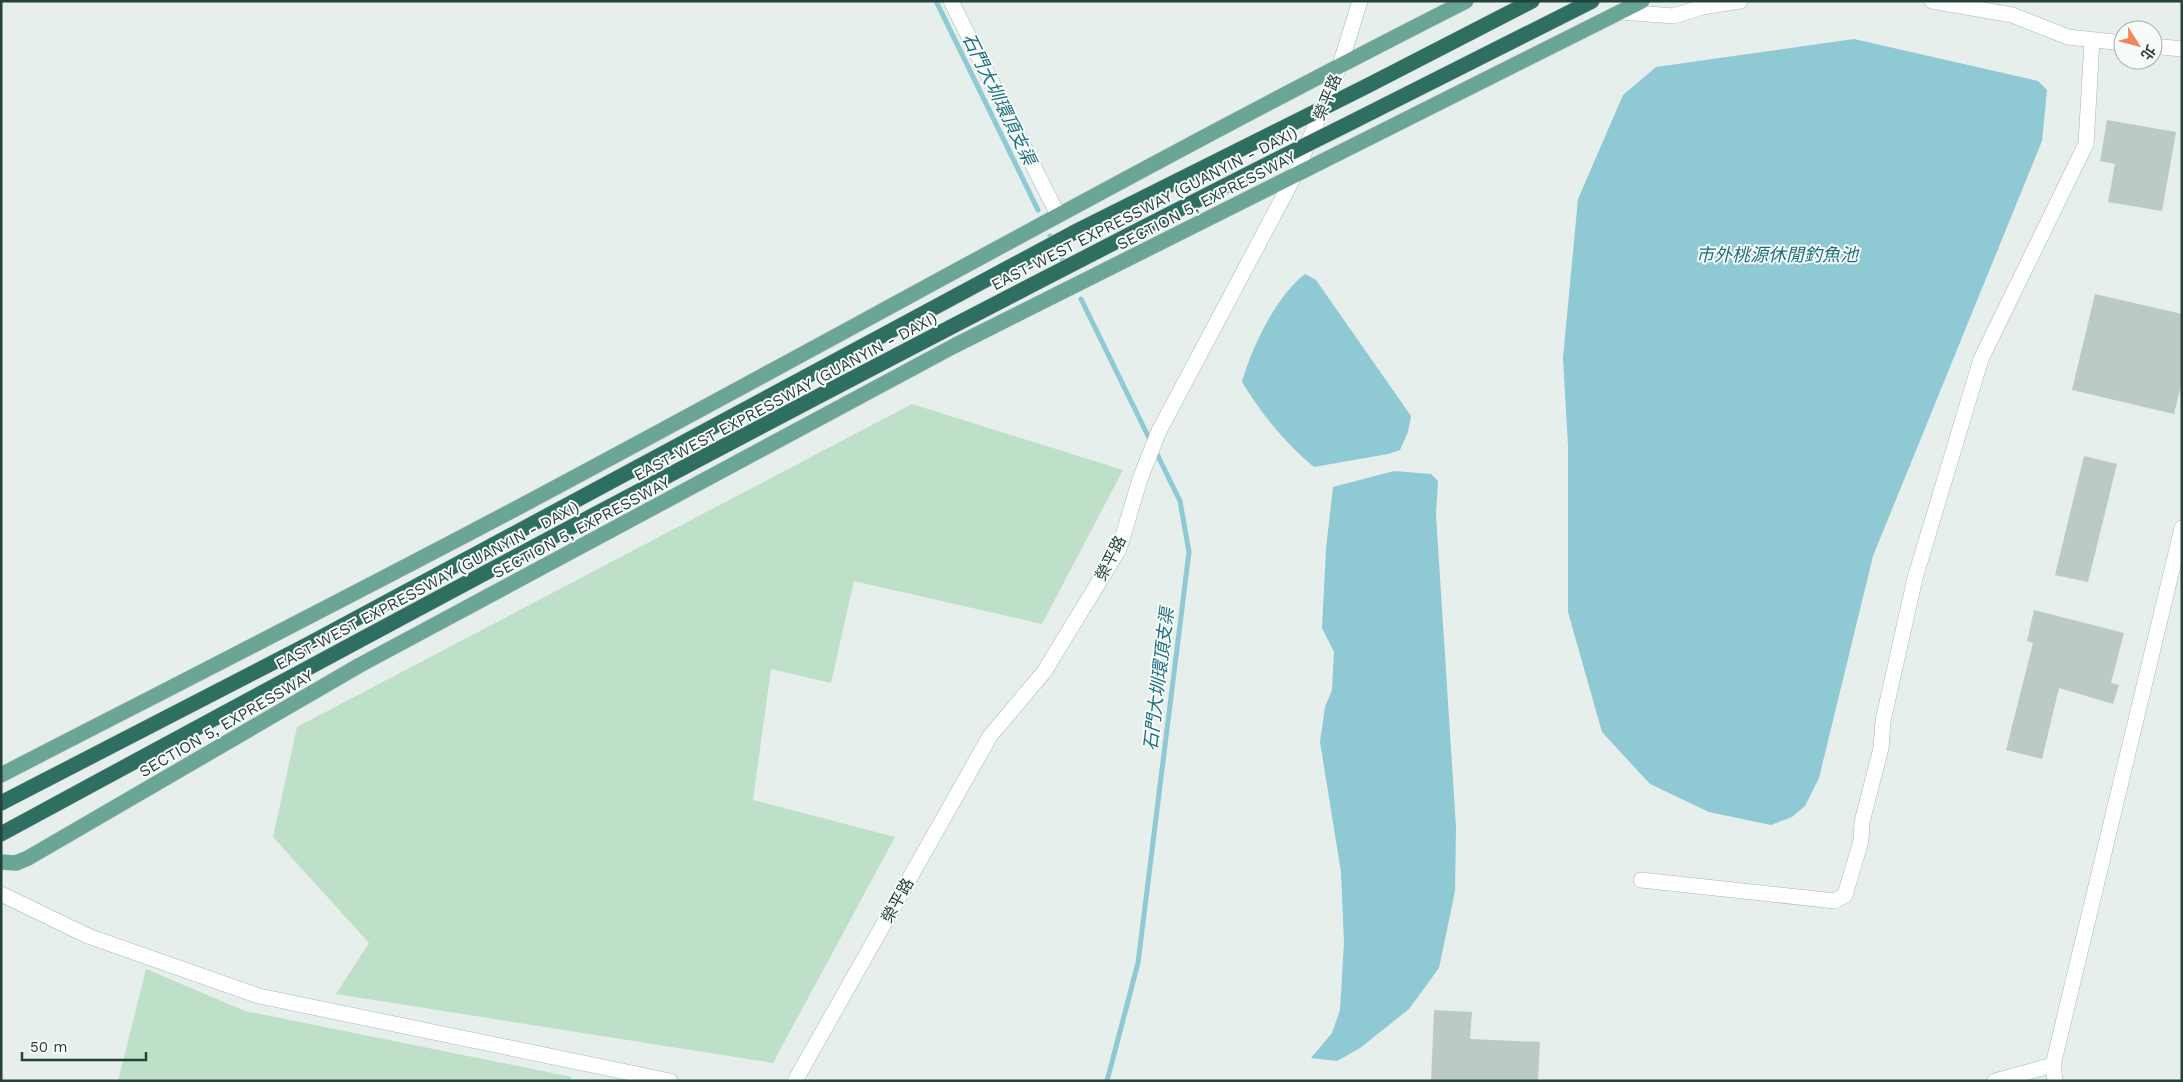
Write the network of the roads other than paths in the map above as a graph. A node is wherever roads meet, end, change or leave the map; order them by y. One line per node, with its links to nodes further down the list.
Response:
1 (951, 1): 16 (street)
2 (1360, 1): 14 (street, 榮平路)
3 (1466, 1): 14 (main road)
4 (1532, 1): 19 (highway, EAST-WEST EXPRESSWAY (GUANYIN - DAXI), bridge)
5 (1592, 1): 20 (highway, EAST-WEST EXPRESSWAY (GUANYIN - DAXI), bridge)
6 (1642, 1): 9 (main road, SECTION 5, EXPRESSWAY)
7 (1740, 1): 9 (street)
8 (1932, 1): 10 (street)
9 (1621, 12): 15 (main road, SECTION 5, EXPRESSWAY)
10 (2092, 41): 11 (street); 22 (street)
11 (2113, 43)
12 (2163, 47): 13 (street)
13 (2182, 49)
14 (1340, 65): 15 (street, 榮平路); 16 (main road)
15 (1295, 175): 21 (main road, SECTION 5, EXPRESSWAY); 26 (street, 榮平路)
16 (1058, 215): 18 (main road)
17 (2182, 528): 24 (street)
18 (1, 775)
19 (1, 803)
20 (1, 834)
21 (1, 862)
22 (1641, 880)
23 (1, 894): 25 (street)
24 (2053, 1065): 27 (street); 28 (street)
25 (670, 1081)
26 (795, 1081)
27 (1995, 1081)
28 (2055, 1081)

